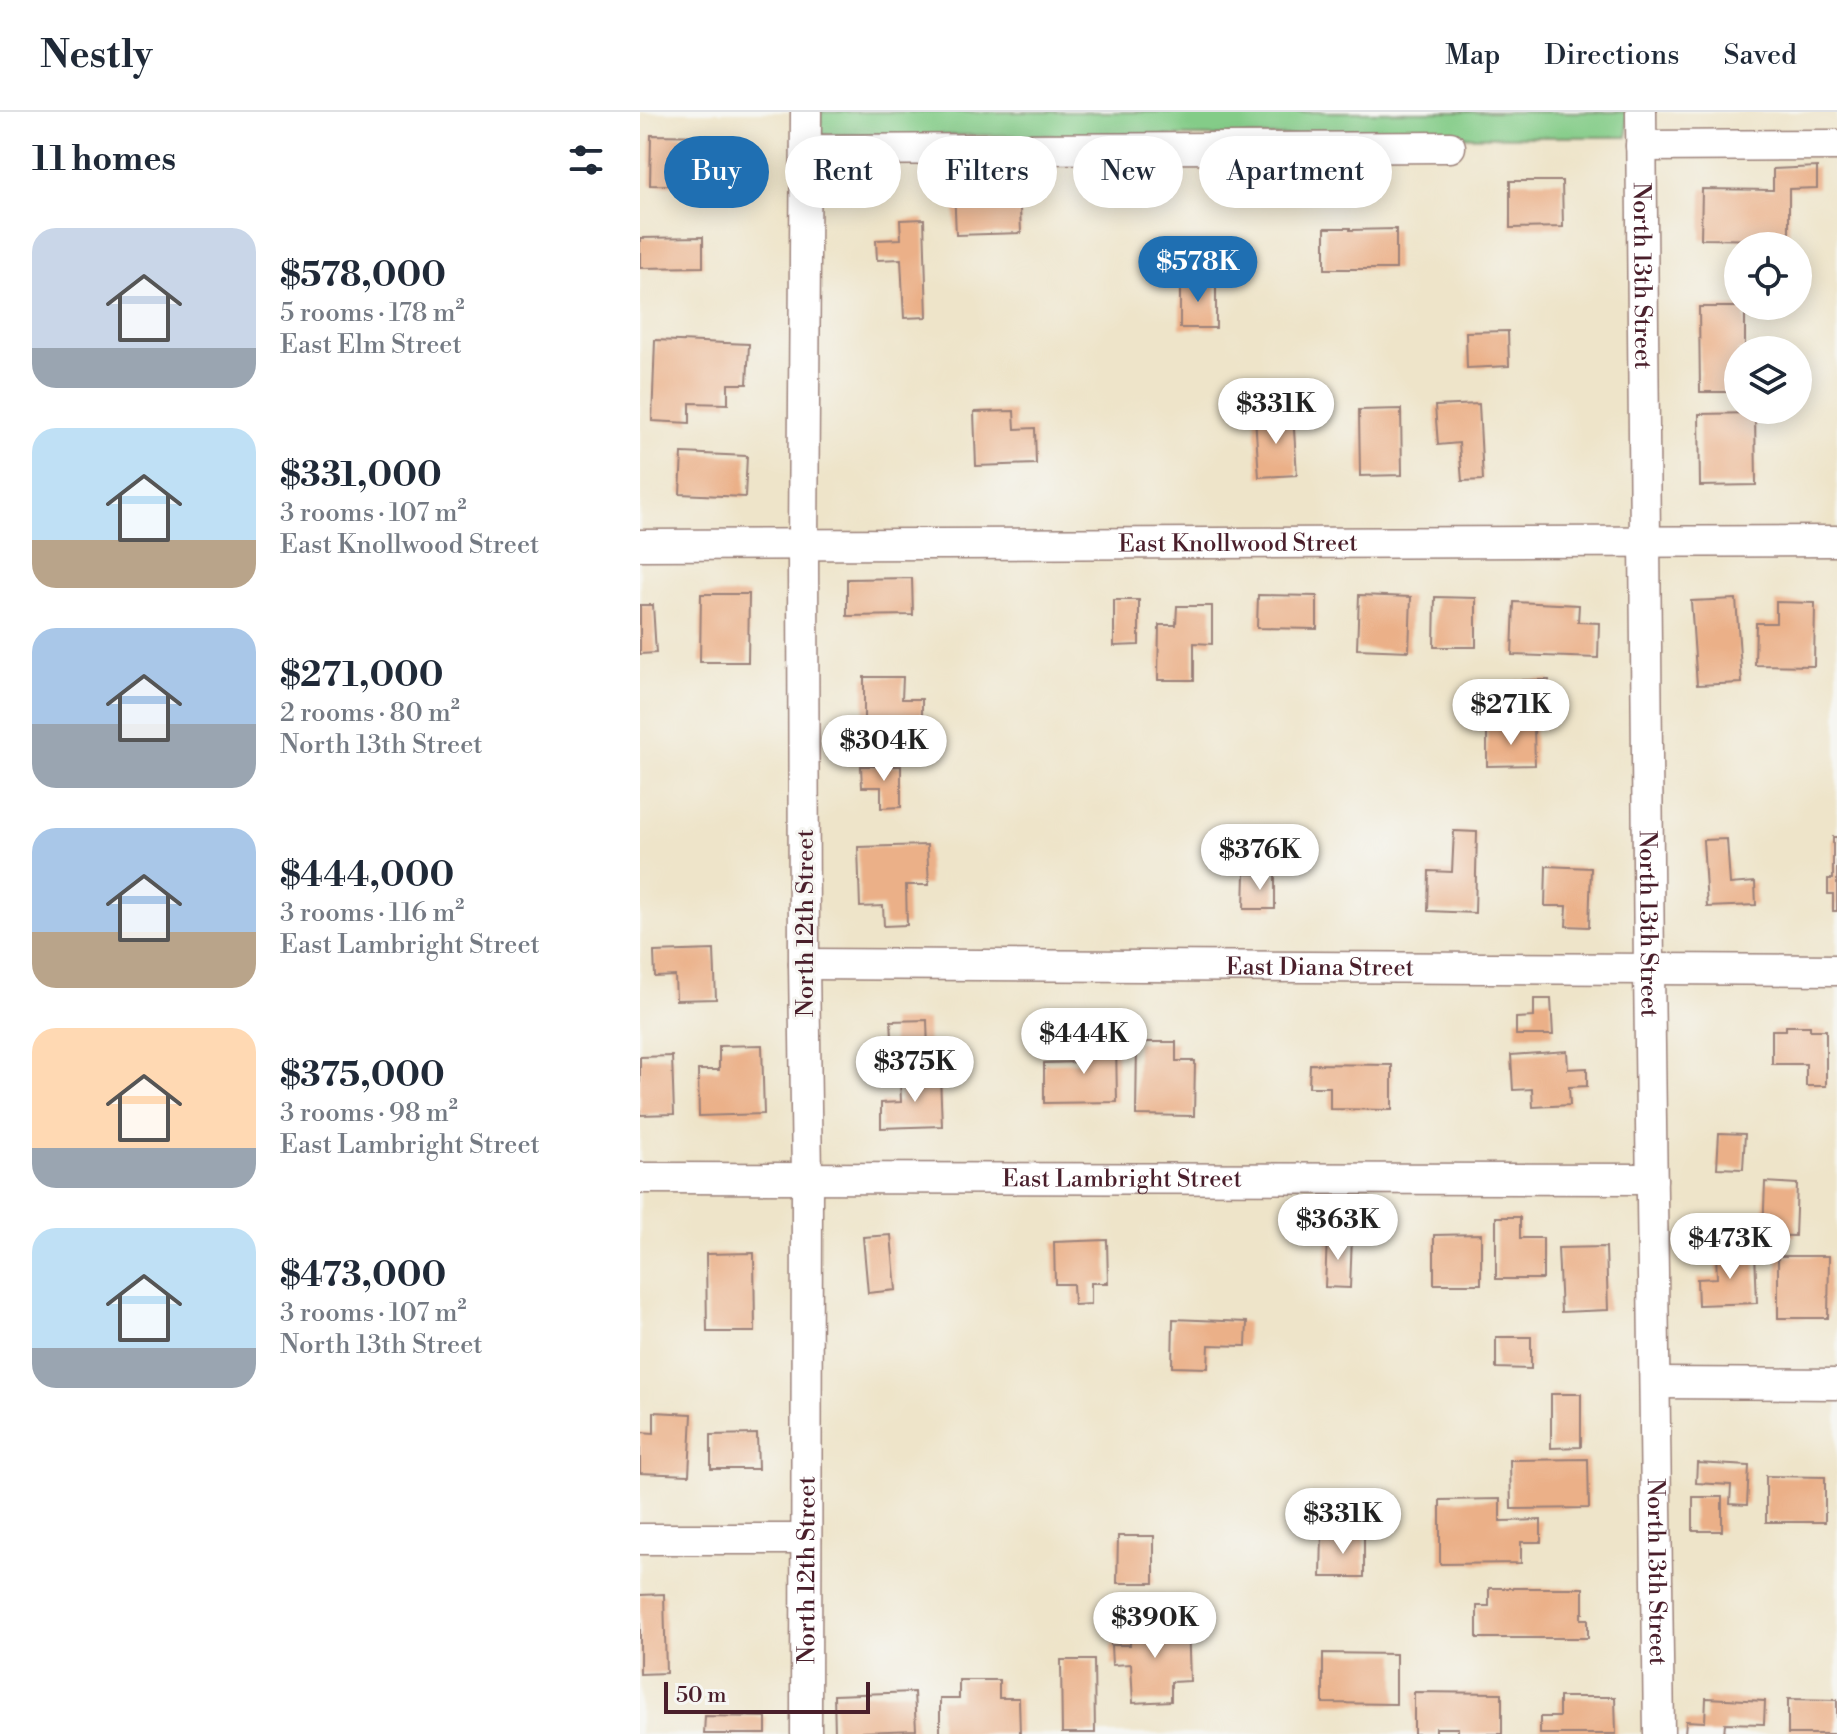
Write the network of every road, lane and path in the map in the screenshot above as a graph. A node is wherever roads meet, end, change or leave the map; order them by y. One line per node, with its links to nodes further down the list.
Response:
1 (806, 112): 3 (street, North 12th Street)
2 (1641, 112): 5 (street, North 13th Street)
3 (806, 136)
4 (1837, 145): 5 (street)
5 (1641, 146): 10 (street, North 13th Street)
6 (1450, 147): 7 (street)
7 (901, 150)
8 (806, 208): 11 (street, North 12th Street)
9 (1837, 541): 10 (street, East Knollwood Street)
10 (1646, 542): 11 (street, East Knollwood Street); 14 (street, North 13th Street)
11 (803, 544): 12 (street, East Knollwood Street); 13 (street, North 12th Street)
12 (640, 545)
13 (804, 964): 14 (street, East Diana Street); 17 (street, North 12th Street)
14 (1649, 969): 15 (street, East Diana Street); 18 (street, North 13th Street)
15 (1837, 970)
16 (640, 1178): 17 (street, East Lambright Street)
17 (807, 1178): 18 (street, East Lambright Street); 22 (street, North 12th Street)
18 (1652, 1179): 19 (street, North 13th Street)
19 (1656, 1383): 20 (street); 24 (street, North 13th Street)
20 (1837, 1384)
21 (640, 1539): 22 (street)
22 (806, 1539): 23 (street, North 12th Street)
23 (806, 1734)
24 (1659, 1734)

